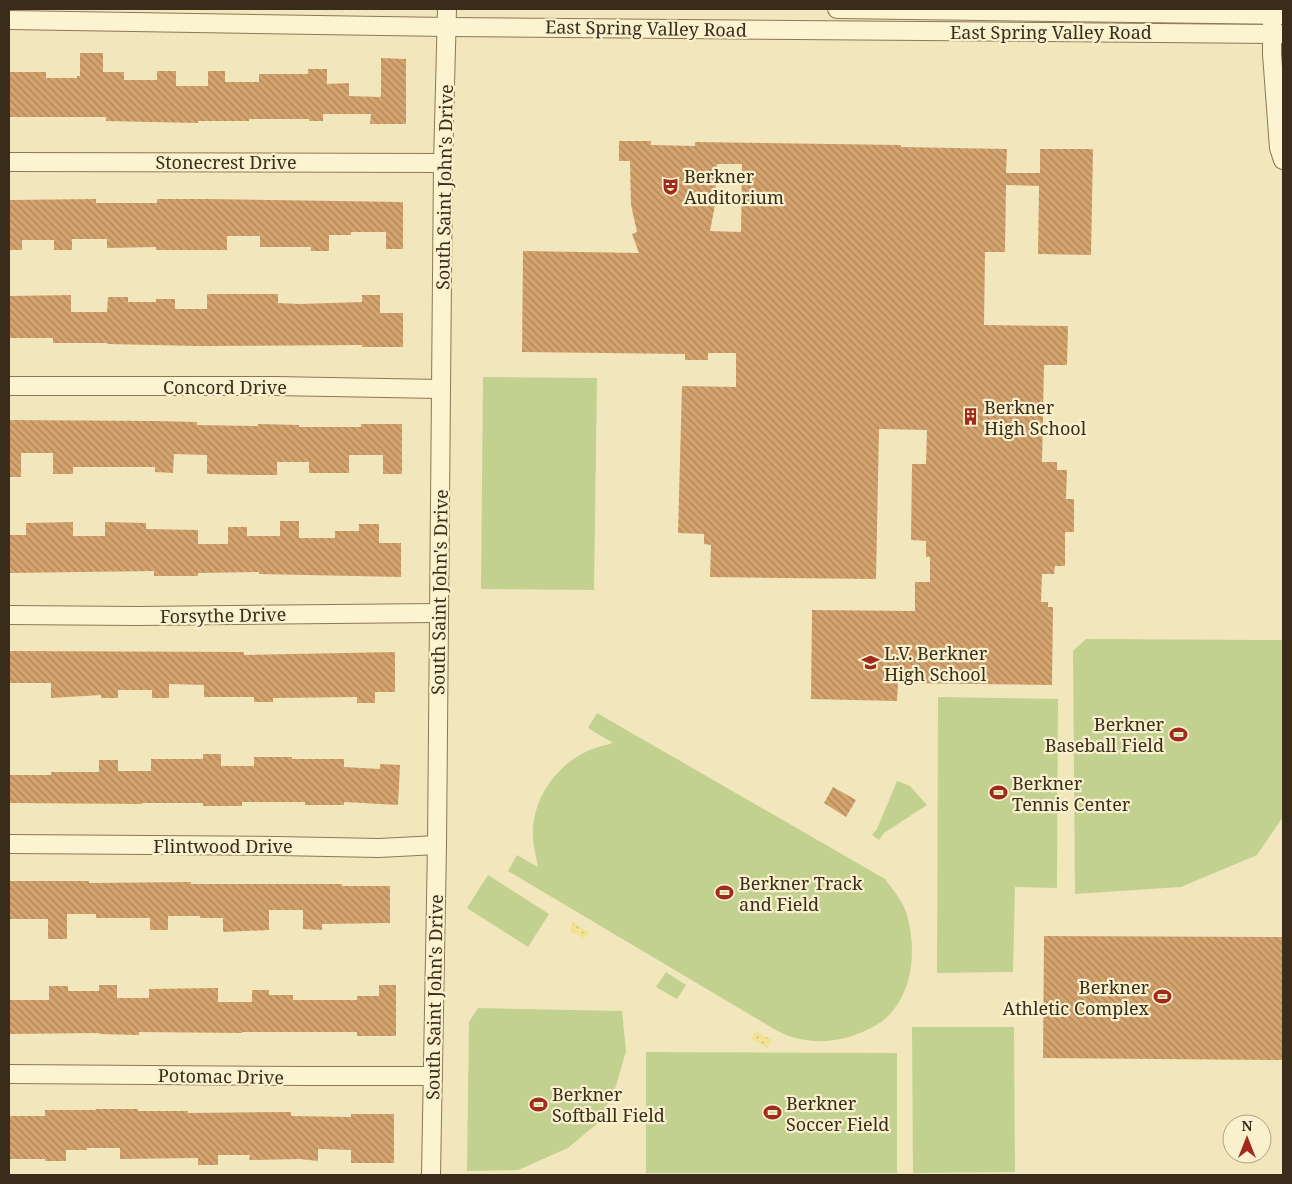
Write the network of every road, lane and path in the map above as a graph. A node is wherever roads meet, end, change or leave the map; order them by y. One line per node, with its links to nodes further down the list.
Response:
1 (447, 9): 6 (street, South Saint John's Drive)
2 (837, 9): 3 (street, East Spring Valley Road)
3 (1276, 13): 7 (street)
4 (200, 15): 5 (street, East Spring Valley Road); 6 (street, East Spring Valley Road)
5 (9, 20)
6 (447, 26): 7 (street, East Spring Valley Road); 10 (street, South Saint John's Drive)
7 (1278, 34): 8 (street)
8 (1283, 160)
9 (9, 162): 10 (street, Stonecrest Drive)
10 (443, 163): 12 (street, South Saint John's Drive)
11 (9, 386): 12 (street, Concord Drive)
12 (441, 389): 13 (street, South Saint John's Drive)
13 (438, 612): 14 (street, Forsythe Drive); 16 (street, South Saint John's Drive)
14 (9, 615)
15 (9, 844): 16 (street, Flintwood Drive)
16 (437, 845): 18 (street, South Saint John's Drive)
17 (9, 1074): 18 (street, Potomac Drive)
18 (432, 1076): 19 (street, South Saint John's Drive)
19 (431, 1175)

